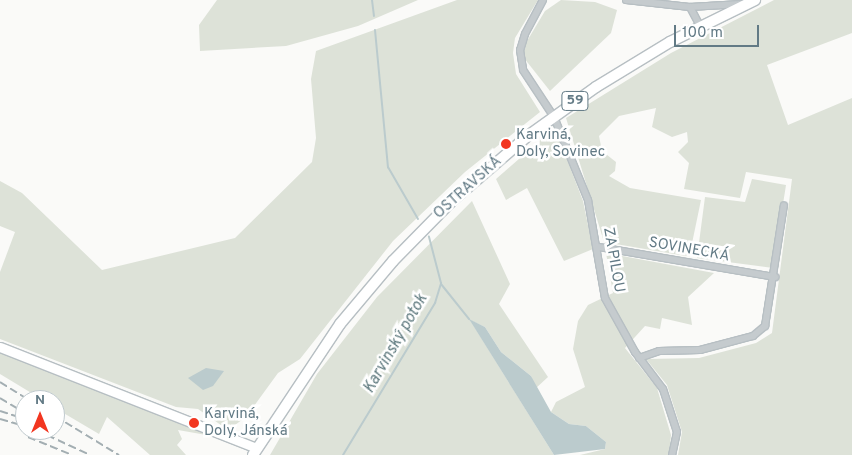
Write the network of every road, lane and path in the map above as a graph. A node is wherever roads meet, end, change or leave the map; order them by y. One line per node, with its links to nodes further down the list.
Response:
1 (543, 0): 6 (street)
2 (626, 0): 4 (street)
3 (751, 2): 4 (street); 5 (main road, OSTRAVSKÁ / 59)
4 (690, 7): 5 (street)
5 (700, 26): 6 (main road, OSTRAVSKÁ / 59)
6 (554, 117): 8 (street, ZA PILOU); 12 (main road, OSTRAVSKÁ / 59)
7 (784, 204): 9 (street)
8 (599, 247): 9 (street, SOVINECKÁ); 11 (street, ZA PILOU)
9 (774, 277): 11 (street)
10 (0, 347): 12 (street)
11 (639, 358): 13 (street, ZA PILOU)
12 (255, 451)
13 (672, 455)

